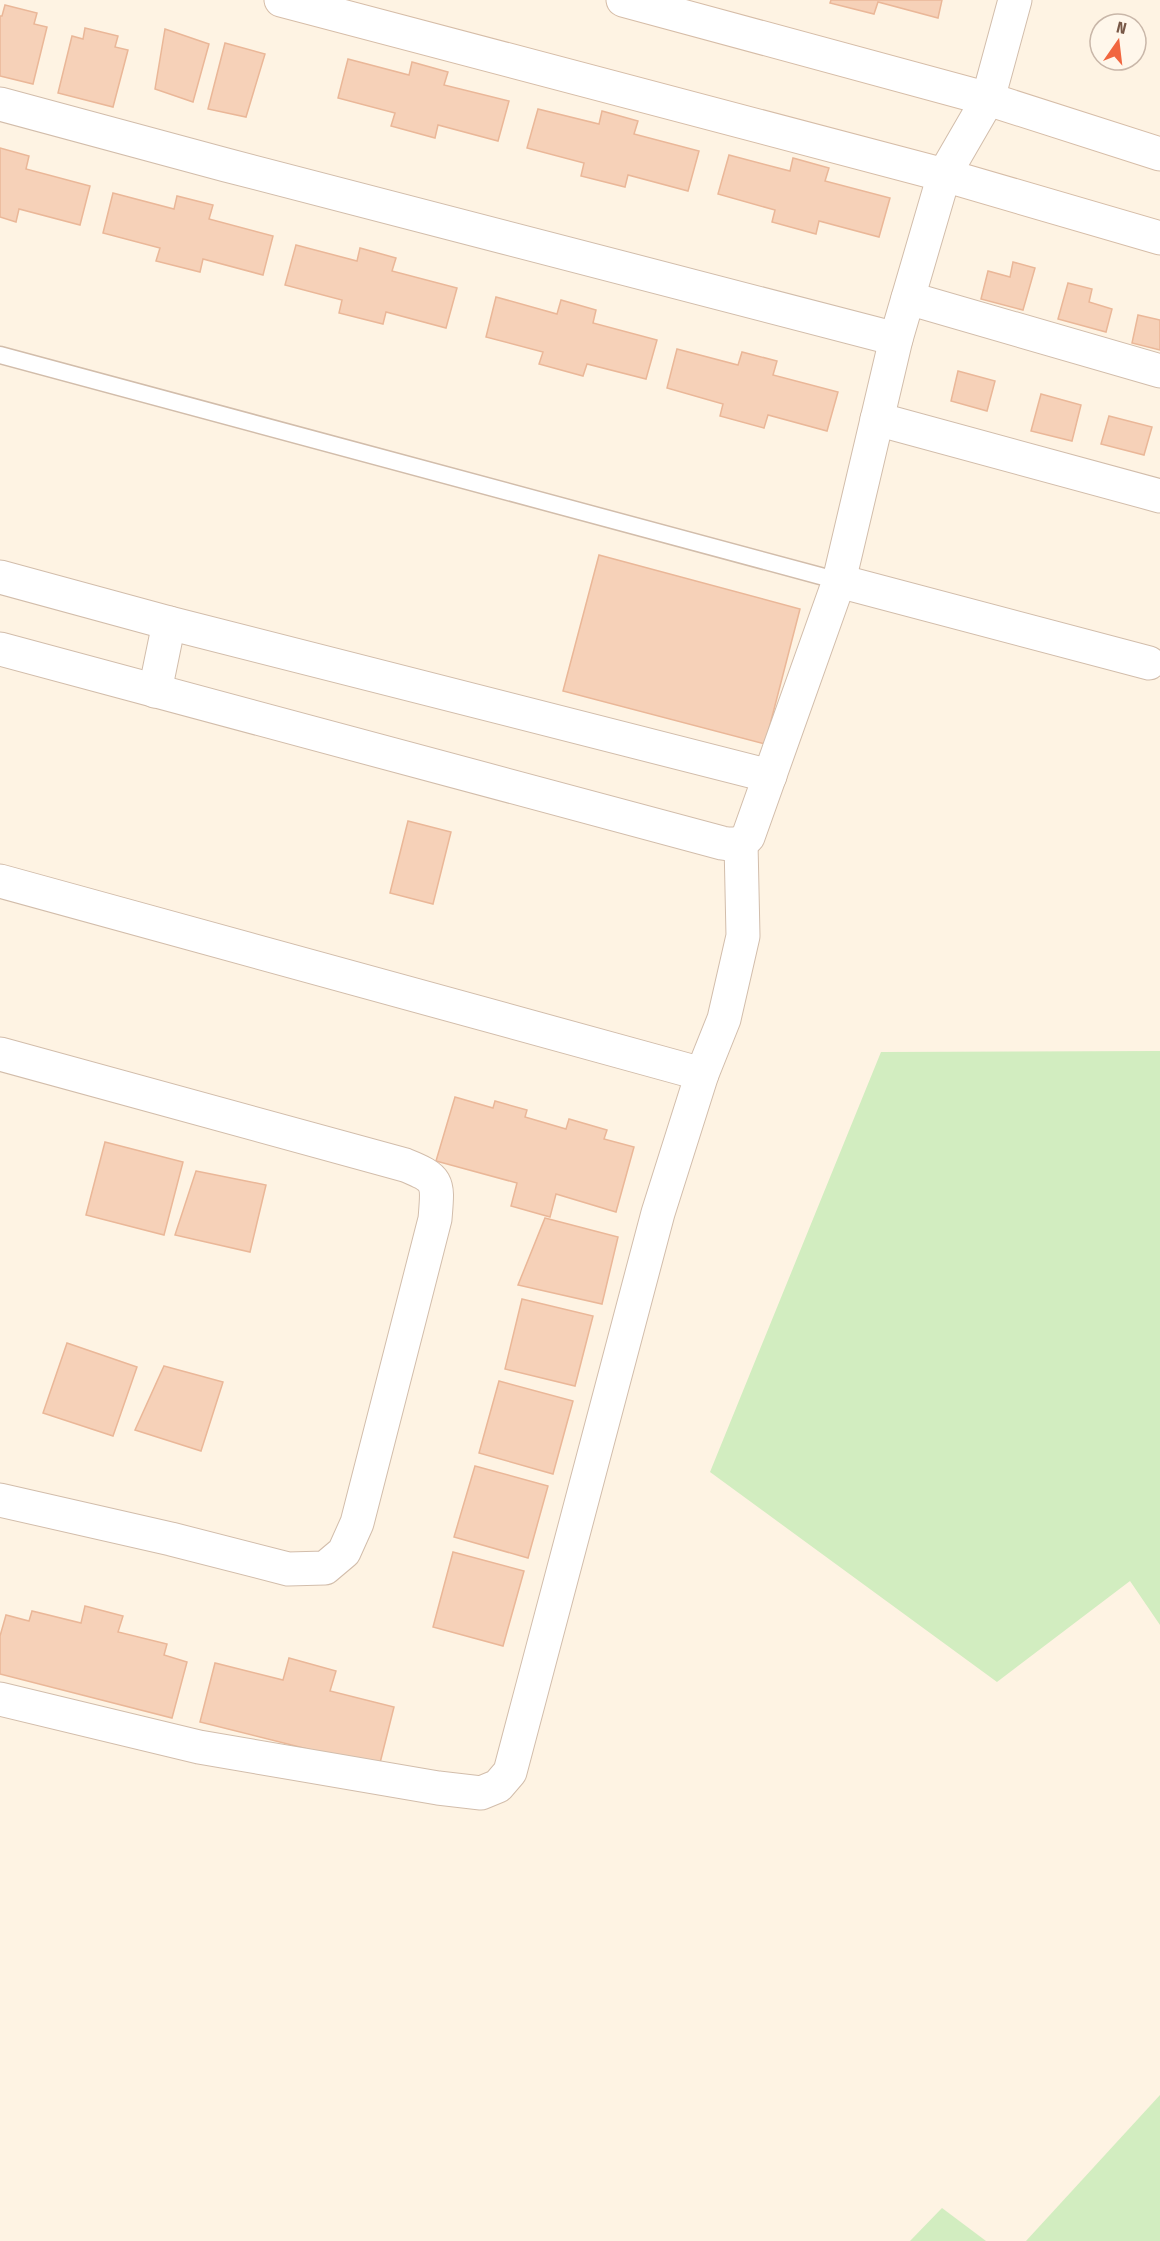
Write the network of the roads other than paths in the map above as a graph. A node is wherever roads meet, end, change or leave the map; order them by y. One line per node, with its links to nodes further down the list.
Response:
1 (281, 0): 7 (street)
2 (623, 0): 4 (street)
3 (1015, 0): 4 (street)
4 (988, 99): 6 (street); 7 (street)
5 (0, 104): 10 (street)
6 (1160, 154)
7 (944, 175): 8 (street); 9 (street)
8 (1160, 238)
9 (908, 298): 10 (street); 12 (street)
10 (896, 339): 13 (street)
11 (0, 355): 16 (lane)
12 (1160, 371)
13 (877, 419): 14 (street); 16 (street)
14 (1160, 496)
15 (0, 577): 17 (street)
16 (839, 581): 19 (street); 21 (street)
17 (169, 623): 20 (street); 21 (street)
18 (0, 649): 20 (street)
19 (1149, 663)
20 (155, 691): 22 (street)
21 (770, 776): 22 (street)
22 (741, 843): 25 (street)
23 (0, 881): 25 (street)
24 (0, 1054): 26 (street)
25 (702, 1074): 27 (street)
26 (0, 1500)
27 (0, 1699)

